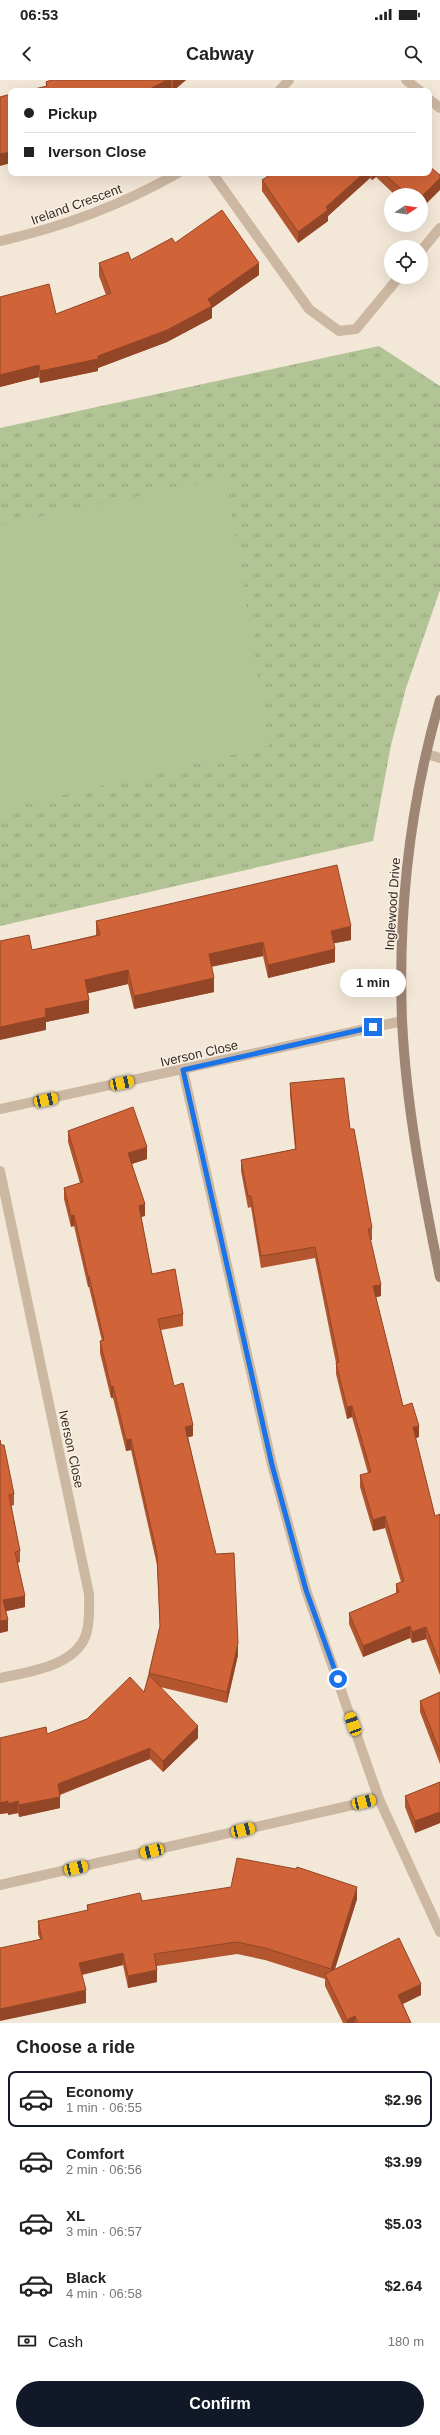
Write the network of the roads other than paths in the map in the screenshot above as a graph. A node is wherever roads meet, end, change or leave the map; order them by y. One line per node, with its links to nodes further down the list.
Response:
1 (289, 80): 3 (street)
2 (406, 80): 4 (street)
3 (282, 88)
4 (416, 88)
5 (432, 101): 6 (street)
6 (440, 108)
7 (173, 176): 10 (street, Ireland Crescent)
8 (214, 176): 12 (street)
9 (440, 228): 11 (street)
10 (0, 241)
11 (428, 242)
12 (393, 284)
13 (440, 700): 14 (street, Inglewood Drive)
14 (426, 754): 15 (street); 16 (street, Inglewood Drive)
15 (440, 758)
16 (402, 1021): 17 (street, Iverson Close); 20 (street, Inglewood Drive)
17 (183, 1070): 18 (street, Iverson Close); 22 (street)
18 (0, 1109)
19 (0, 1171): 21 (street, Iverson Close)
20 (440, 1277)
21 (0, 1678)
22 (379, 1799): 23 (street); 24 (street)
23 (0, 1885)
24 (440, 1932)

